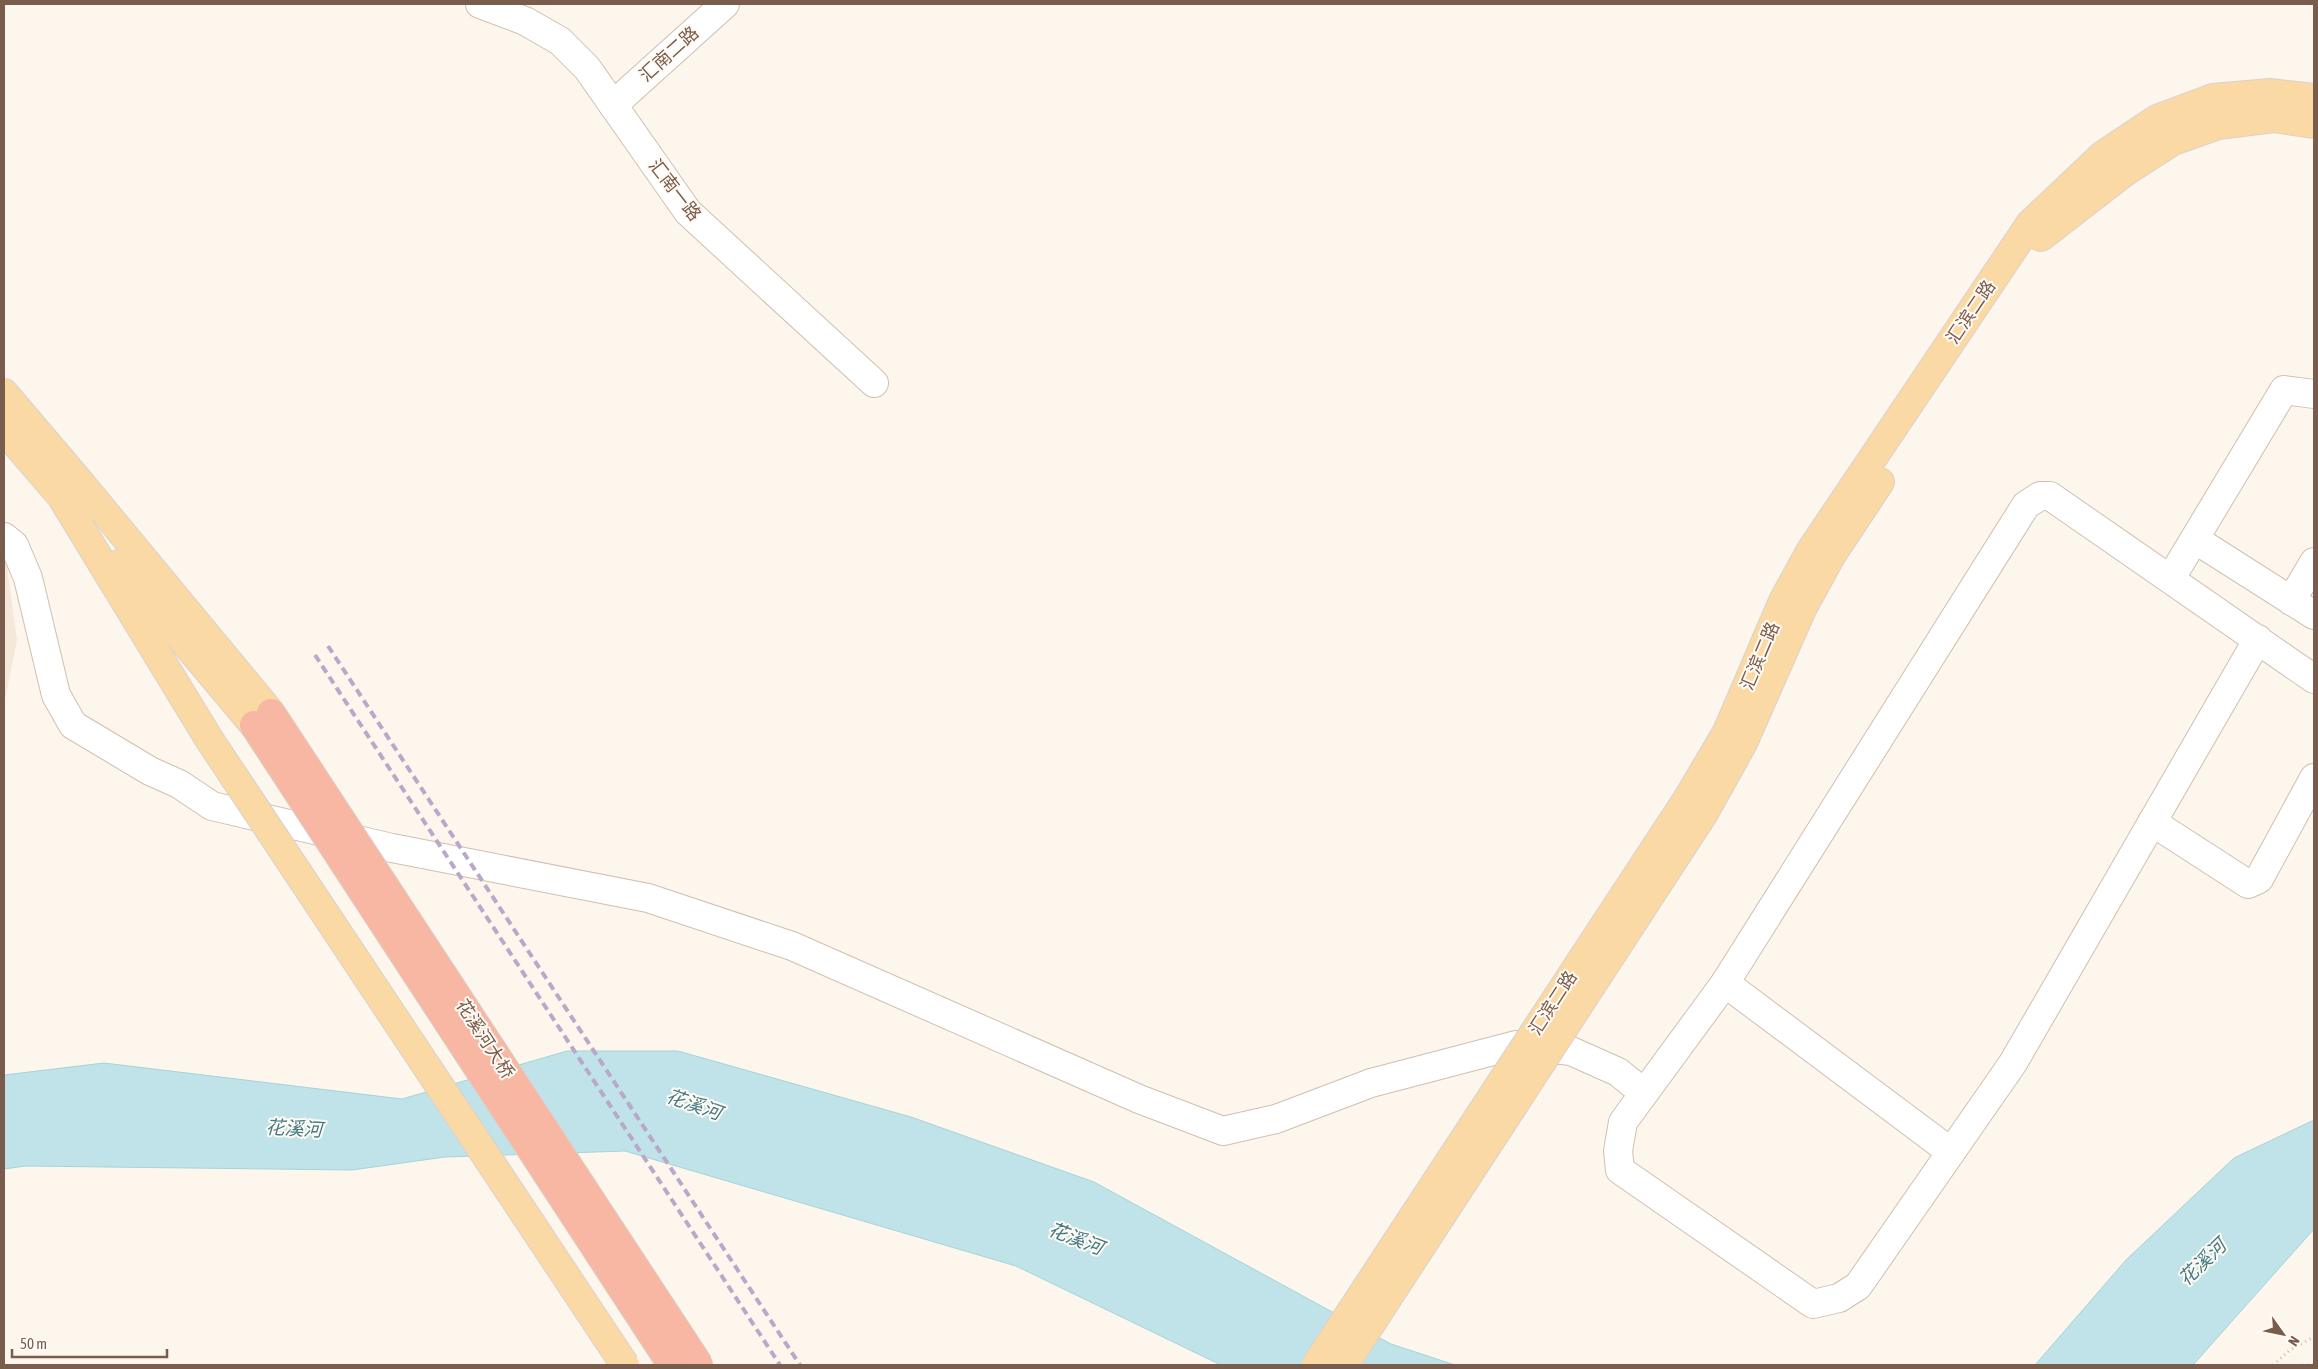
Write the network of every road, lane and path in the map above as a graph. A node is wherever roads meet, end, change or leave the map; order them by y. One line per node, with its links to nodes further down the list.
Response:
1 (480, 4): 4 (street, 汇南一路)
2 (725, 4): 4 (street, 汇南二路)
3 (2314, 98): 6 (main road, 汇滨二路)
4 (613, 105): 7 (street, 汇南一路)
5 (2314, 124): 6 (main road, 汇滨二路)
6 (2036, 229): 22 (main road, 汇滨二路)
7 (874, 383)
8 (4, 393): 20 (main road)
9 (2314, 394): 13 (street)
10 (4, 430): 11 (main road)
11 (61, 496): 20 (main road); 28 (main road, bridge)
12 (4, 537): 25 (street)
13 (2196, 540): 15 (street); 16 (street)
14 (2314, 562): 16 (street)
15 (2171, 578): 18 (street); 24 (street)
16 (2291, 600): 17 (street)
17 (2314, 615)
18 (2258, 639): 19 (street); 23 (street)
19 (2314, 679)
20 (262, 719): 29 (highway, 花溪河大桥, bridge); 30 (highway, 花溪河大桥, bridge)
21 (2314, 778): 23 (street)
22 (1696, 806): 31 (main road, 汇滨二路, bridge); 32 (main road, 汇滨二路, bridge)
23 (2152, 822): 26 (street)
24 (1725, 983): 25 (street); 26 (street)
25 (1644, 1093): 26 (street)
26 (1951, 1152)
27 (2314, 1336): 33 (path)
28 (626, 1365)
29 (672, 1365)
30 (699, 1365)
31 (1316, 1365)
32 (1344, 1365)
33 (2273, 1365)
34 (2302, 1365): 35 (path)
35 (2314, 1365)

